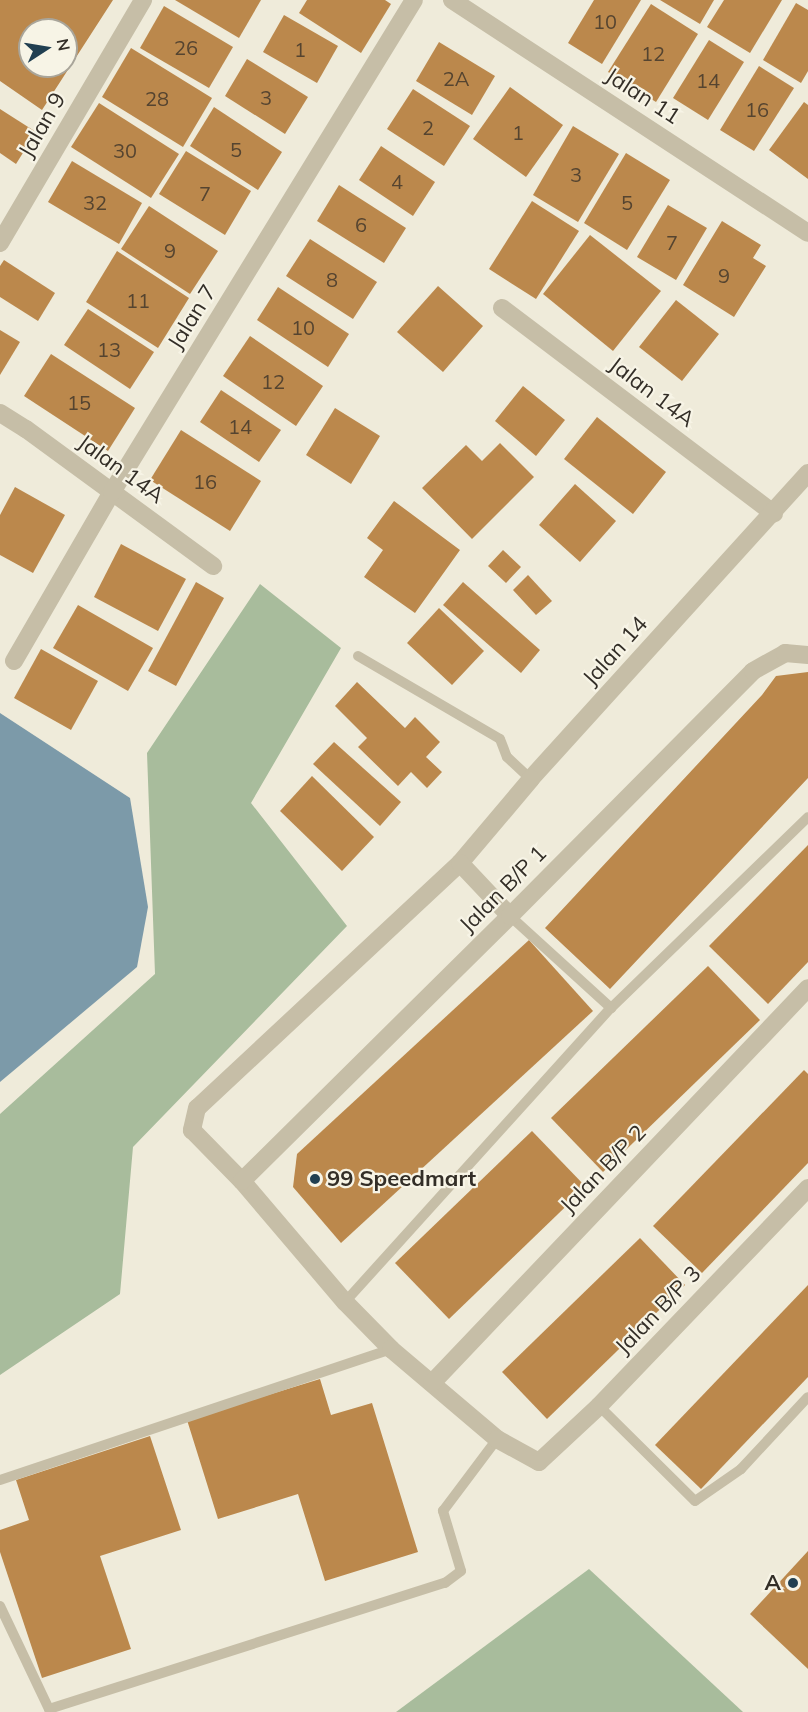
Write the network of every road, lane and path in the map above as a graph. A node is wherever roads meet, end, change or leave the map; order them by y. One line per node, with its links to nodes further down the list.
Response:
1 (143, 0): 5 (street, Jalan 9)
2 (414, 0): 9 (street, Jalan 7)
3 (452, 0): 4 (street, Jalan 11)
4 (808, 232)
5 (0, 243)
6 (502, 308): 10 (street, Jalan 14A)
7 (0, 413): 9 (street, Jalan 14A)
8 (808, 473): 10 (street, Jalan 14)
9 (112, 492): 11 (street, Jalan 14A); 14 (street, Jalan 7)
10 (774, 514): 15 (street, Jalan 14)
11 (213, 566)
12 (808, 655): 18 (street, Jalan B/P 1)
13 (358, 656): 15 (lane)
14 (14, 661)
15 (531, 779): 17 (street, Jalan 14)
16 (808, 817): 20 (lane)
17 (460, 863): 18 (street); 21 (street, Jalan 14)
18 (510, 916): 20 (lane); 21 (street, Jalan B/P 1)
19 (808, 988): 25 (street, Jalan B/P 2)
20 (611, 1008): 23 (lane)
21 (242, 1181): 23 (street)
22 (808, 1188): 27 (street, Jalan B/P 3)
23 (345, 1302): 24 (street)
24 (391, 1349): 25 (street); 29 (lane)
25 (432, 1383): 28 (street)
26 (808, 1397): 27 (lane)
27 (599, 1406): 28 (street, Jalan B/P 3)
28 (497, 1439): 30 (lane)
29 (0, 1480)
30 (0, 1606)

